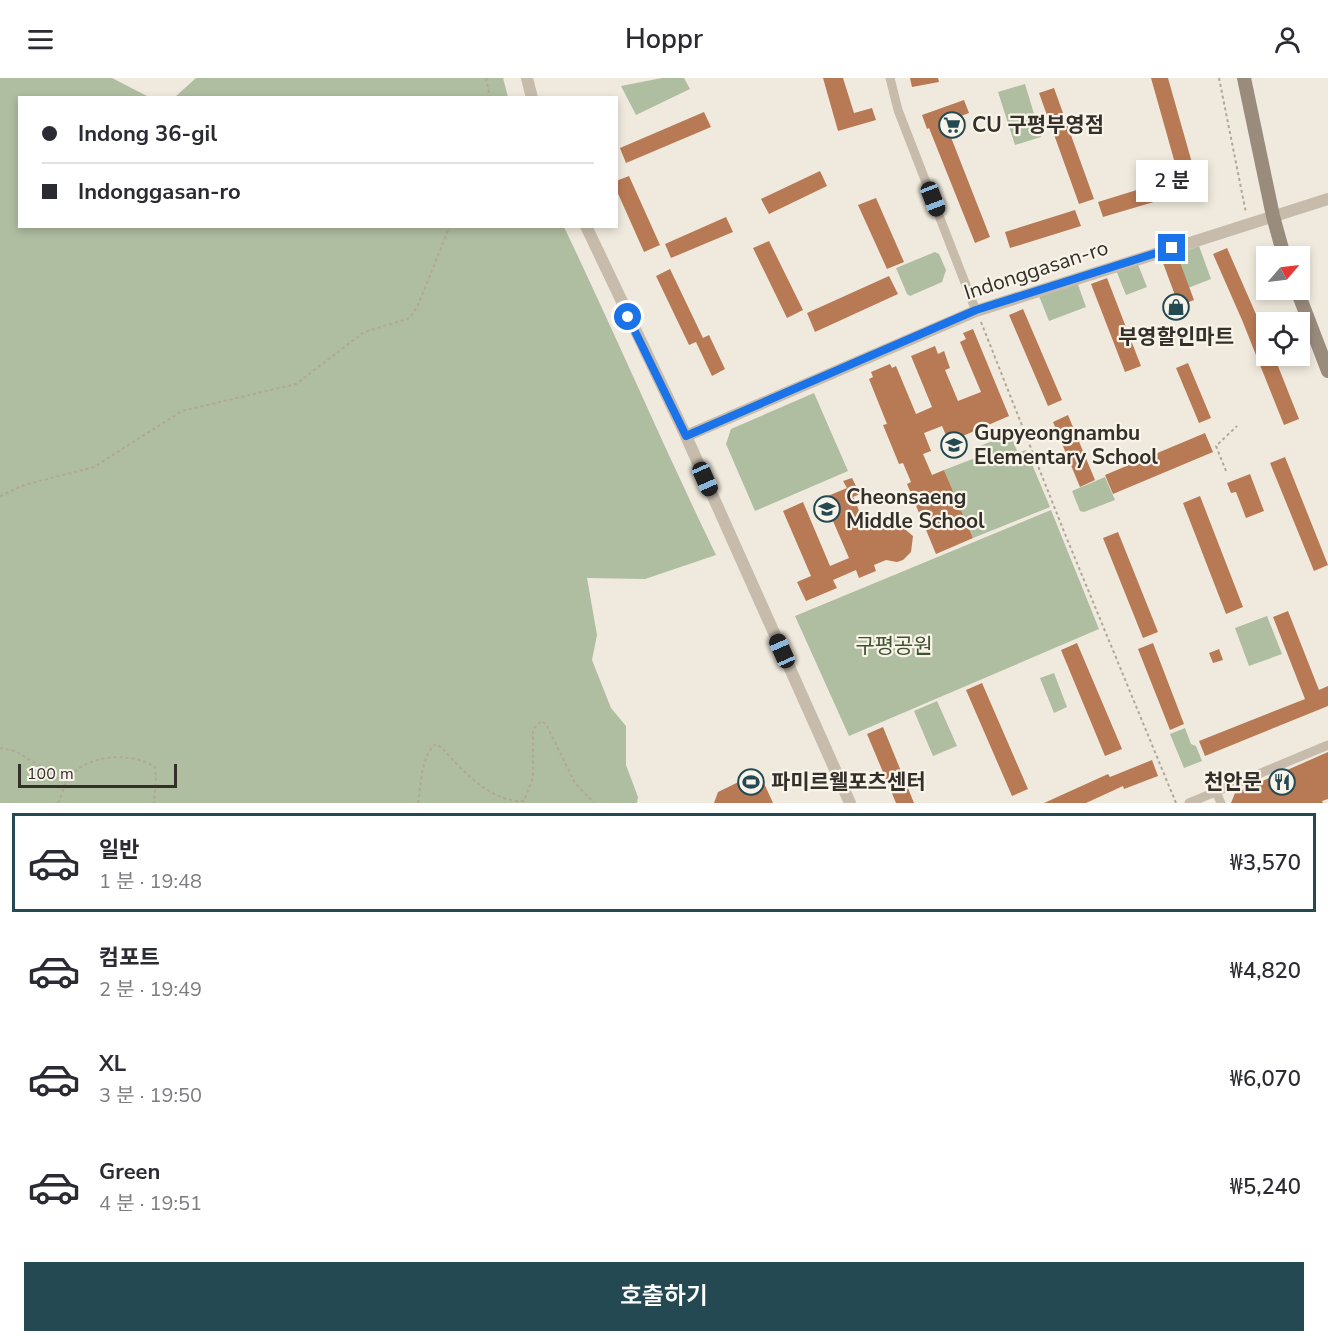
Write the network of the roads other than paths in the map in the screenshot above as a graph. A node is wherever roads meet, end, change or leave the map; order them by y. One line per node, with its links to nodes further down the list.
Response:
1 (527, 78): 4 (street)
2 (890, 78): 10 (street)
3 (1244, 78): 6 (main road)
4 (532, 96)
5 (1328, 199): 6 (street, Indonggasan-ro)
6 (1273, 216): 8 (main road); 10 (street, Indonggasan-ro)
7 (587, 228): 12 (street)
8 (1281, 246)
9 (1301, 300): 11 (main road)
10 (976, 310): 12 (street, Indonggasan-ro)
11 (1328, 371)
12 (686, 436): 15 (street)
13 (1328, 745): 14 (street)
14 (1216, 792): 16 (street); 17 (street)
15 (850, 803)
16 (1189, 803)
17 (1221, 803)

